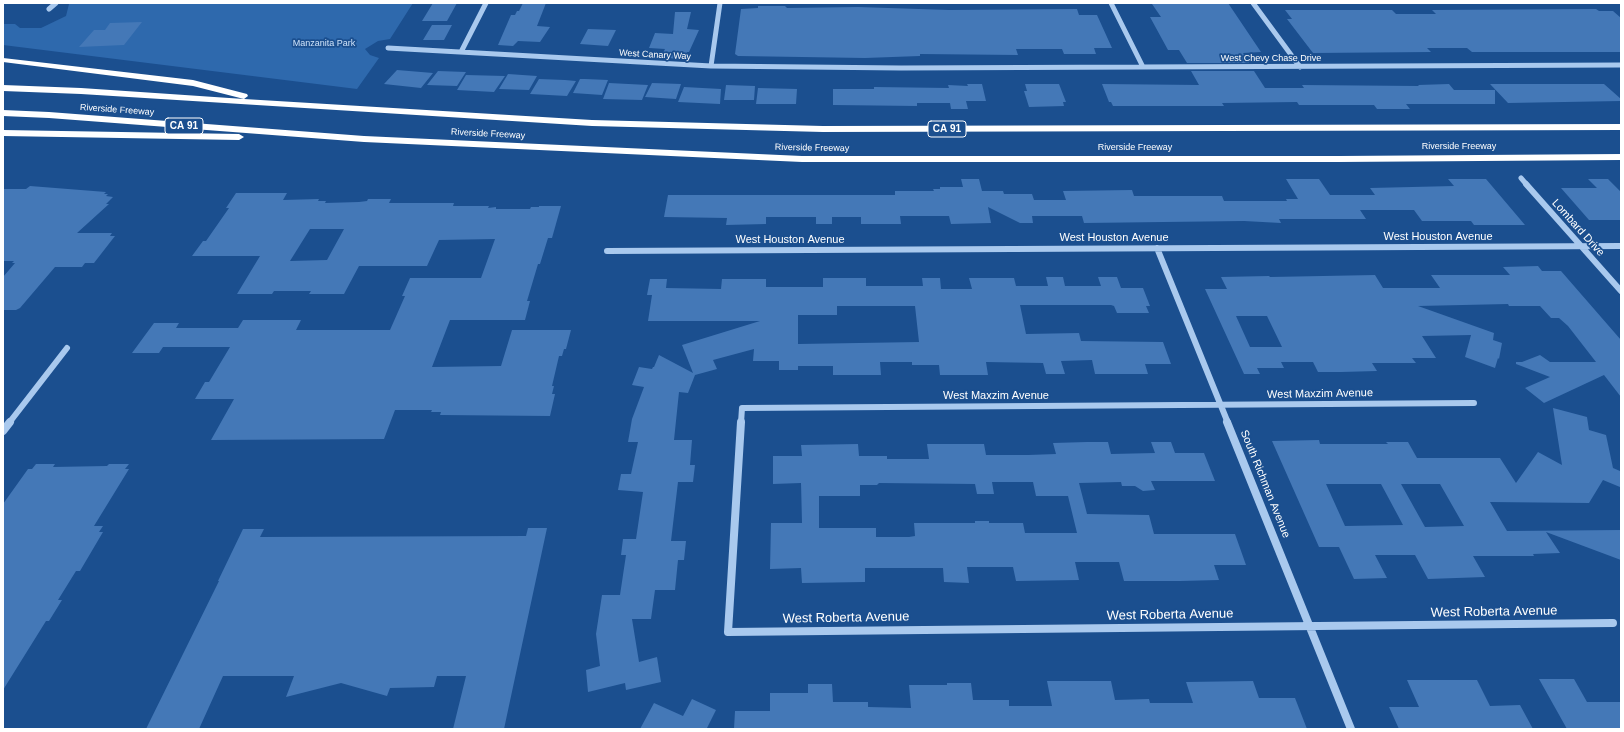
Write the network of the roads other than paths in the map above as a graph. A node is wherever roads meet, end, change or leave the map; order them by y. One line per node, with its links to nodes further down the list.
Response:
1 (56, 3): 6 (street)
2 (486, 3): 8 (street)
3 (720, 3): 11 (street)
4 (1111, 3): 12 (street)
5 (1253, 3): 13 (street)
6 (49, 9)
7 (388, 48): 8 (street, West Canary Way)
8 (461, 52): 11 (street, West Canary Way)
9 (3, 60): 16 (highway)
10 (1621, 65): 13 (street, West Chevy Chase Drive)
11 (712, 66): 14 (street, West Canary Way)
12 (1143, 67): 13 (street, West Chevy Chase Drive); 14 (street, West Chevy Chase Drive)
13 (1300, 67)
14 (922, 68)
15 (3, 88): 16 (highway, Riverside Freeway / CA 91)
16 (274, 103): 18 (highway, Riverside Freeway / CA 91)
17 (3, 113): 20 (highway, Riverside Freeway / CA 91)
18 (1621, 127)
19 (3, 133): 20 (highway)
20 (364, 139): 21 (highway, Riverside Freeway / CA 91)
21 (1621, 157)
22 (1521, 178): 23 (street, Lombard Drive)
23 (1581, 246): 24 (street, West Houston Avenue); 25 (street, West Houston Avenue); 27 (street, Lombard Drive)
24 (1621, 246)
25 (1157, 248): 26 (street, West Houston Avenue); 30 (street, South Richman Avenue)
26 (607, 251)
27 (1621, 291)
28 (67, 348): 31 (street)
29 (1474, 403): 30 (street, West Maxzim Avenue)
30 (1221, 406): 33 (street, South Richman Avenue); 34 (street, West Maxzim Avenue)
31 (3, 431)
32 (1613, 623): 33 (street, West Roberta Avenue)
33 (1310, 627): 34 (street, West Roberta Avenue); 35 (street, South Richman Avenue)
34 (728, 632)
35 (1351, 729)

